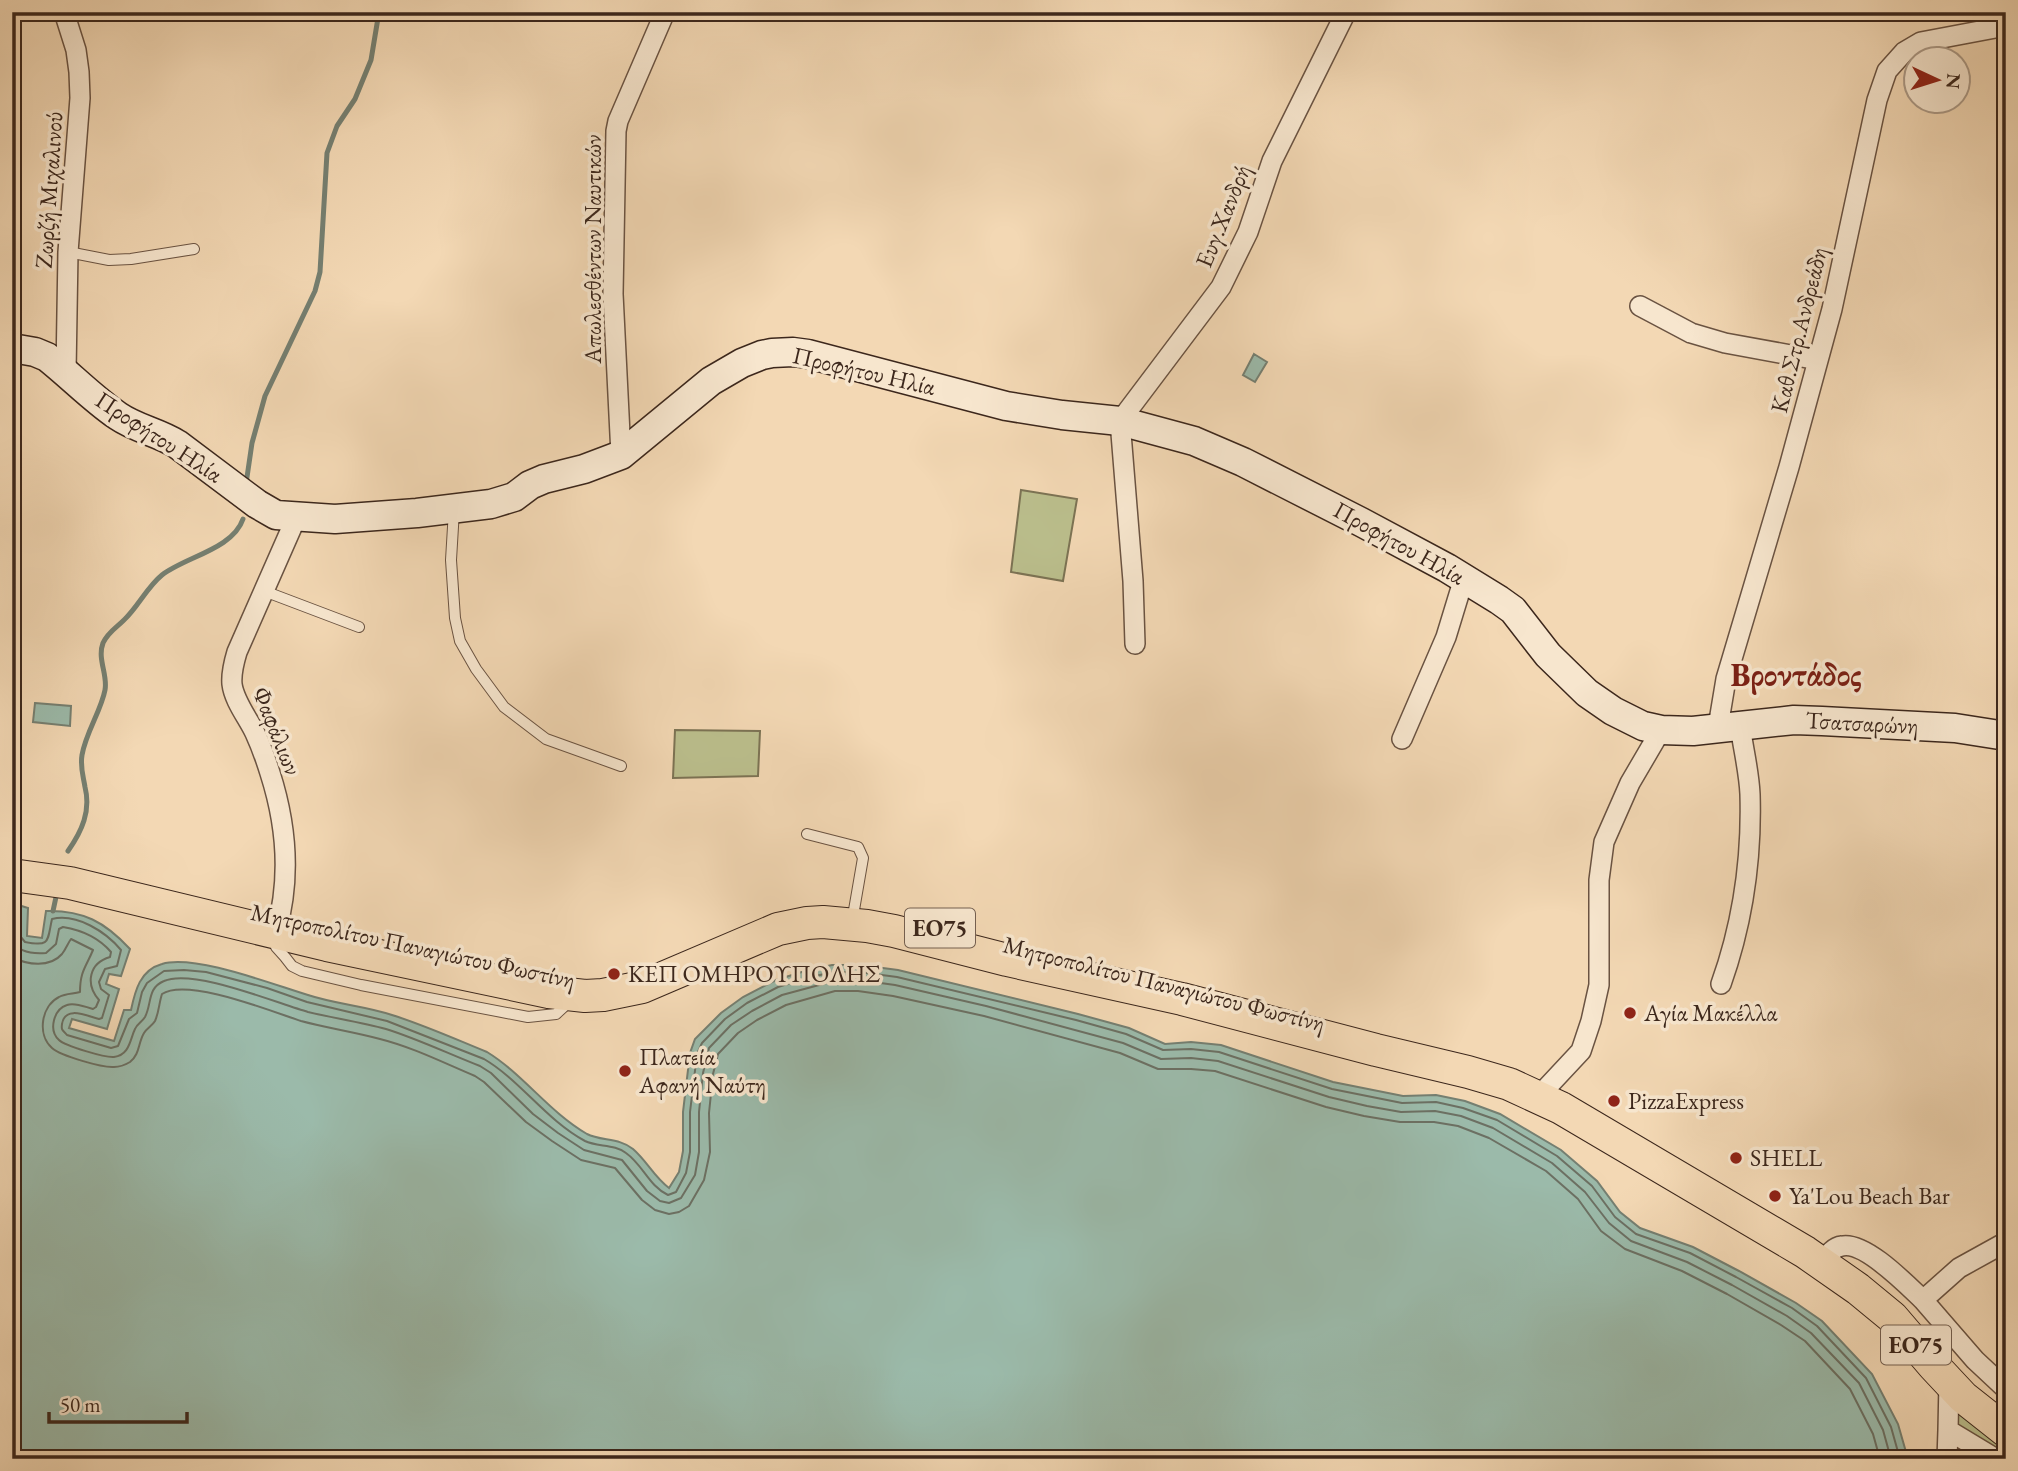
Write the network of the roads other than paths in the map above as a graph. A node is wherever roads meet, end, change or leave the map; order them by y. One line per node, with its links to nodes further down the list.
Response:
1 (64, 12): 6 (street, Ζωρζή Μιχαλινού)
2 (665, 12): 12 (street, Απωλεσθέντων Ναυτικών)
3 (1346, 12): 11 (street, Ευγ.Χανδρή)
4 (2006, 26): 9 (street, Καθ.Στρ.Ανδρεάδη)
5 (194, 249): 6 (lane)
6 (68, 252): 10 (street, Ζωρζή Μιχαλινού)
7 (1640, 306): 9 (street)
8 (12, 348): 10 (street, Προφήτου Ηλία)
9 (1818, 360): 19 (street, Καθ.Στρ.Ανδρεάδη)
10 (66, 372): 14 (street, Προφήτου Ηλία)
11 (1120, 421): 12 (street, Προφήτου Ηλία); 15 (street, Προφήτου Ηλία); 18 (street)
12 (621, 455): 13 (street, Προφήτου Ηλία)
13 (454, 509): 14 (street, Προφήτου Ηλία); 23 (lane)
14 (296, 518): 16 (street, Φαφάλιων)
15 (1464, 578): 20 (street, Προφήτου Ηλία); 22 (street)
16 (264, 591): 17 (lane); 28 (street, Φαφάλιων)
17 (359, 627)
18 (1135, 644)
19 (1729, 726): 20 (street, Προφήτου Ηλία); 21 (street, Τσατσαρώνη); 29 (street, Καθ.Στρ.Ανδρεάδη)
20 (1661, 730): 30 (street)
21 (2006, 736)
22 (1402, 739)
23 (621, 766)
24 (807, 834): 27 (lane)
25 (12, 861): 28 (main road, Μητροπολίτου Παναγιώτου Φωστίνη / ΕΟ75)
26 (12, 875): 28 (main road, Μητροπολίτου Παναγιώτου Φωστίνη / ΕΟ75)
27 (854, 910): 28 (main road, Μητροπολίτου Παναγιώτου Φωστίνη / ΕΟ75); 30 (main road, Μητροπολίτου Παναγιώτου Φωστίνη / ΕΟ75)
28 (278, 926): 30 (main road, Μητροπολίτου Παναγιώτου Φωστίνη / ΕΟ75)
29 (1721, 984)
30 (1543, 1092): 32 (main road, Μητροπολίτου Παναγιώτου Φωστίνη / ΕΟ75)
31 (2006, 1242): 33 (street)
32 (1826, 1259): 33 (street); 34 (main road, ΕΟ75); 36 (main road, ΕΟ75)
33 (1923, 1300): 35 (street)
34 (1949, 1382): 37 (street); 38 (main road, ΕΟ75)
35 (2006, 1389)
36 (2006, 1414)
37 (1948, 1430): 39 (street); 40 (street)
38 (2006, 1431)
39 (1947, 1459)
40 (1996, 1459)

